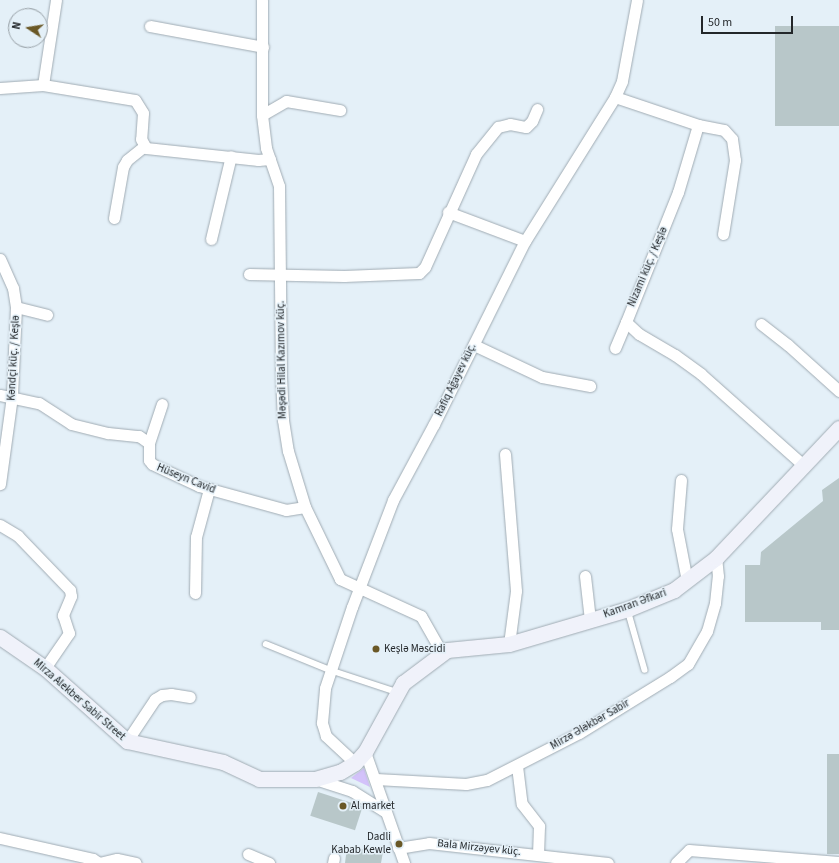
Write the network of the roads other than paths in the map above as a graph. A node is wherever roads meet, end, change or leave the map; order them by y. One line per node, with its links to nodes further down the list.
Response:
1 (56, 0): 6 (street)
2 (262, 0): 5 (street, Məşədi Hilal Kazımov küç.)
3 (637, 0): 8 (street, Rafiq Ağayev küç.)
4 (150, 26): 5 (street)
5 (263, 47): 11 (street, Məşədi Hilal Kazımov küç.)
6 (43, 85): 7 (street); 13 (street)
7 (0, 88)
8 (615, 97): 12 (street); 20 (street, Rafiq Ağayev küç.)
9 (537, 109): 16 (street)
10 (340, 110): 11 (street)
11 (262, 115): 15 (street, Məşədi Hilal Kazımov küç.)
12 (698, 125): 18 (street); 26 (street, Nizami küç. / Keşlə)
13 (144, 146): 14 (street); 17 (street)
14 (231, 156): 15 (street); 19 (street)
15 (270, 159): 23 (street, Məşədi Hilal Kazımov küç.)
16 (448, 212): 20 (street); 23 (street)
17 (114, 218)
18 (723, 234)
19 (211, 239)
20 (525, 242): 28 (street, Rafiq Ağayev küç.)
21 (0, 259): 24 (street, Kəndçi küç. / Keşlə)
22 (249, 274): 23 (street)
23 (280, 274): 44 (street, Məşədi Hilal Kazımov küç.)
24 (16, 307): 25 (street); 33 (street, Kəndçi küç. / Keşlə)
25 (47, 315)
26 (626, 322): 29 (street); 40 (street, Nizami küç. / Keşlə)
27 (760, 324): 31 (street)
28 (474, 345): 30 (street); 49 (street, Rafiq Ağayev küç.)
29 (615, 348)
30 (590, 386)
31 (839, 391)
32 (0, 395): 33 (street)
33 (12, 396): 37 (street); 42 (street, Kəndçi küç. / Keşlə)
34 (162, 404): 37 (street)
35 (839, 428): 38 (street, Kamran Əfkari)
36 (839, 442): 38 (street)
37 (149, 443): 43 (street, Hüseyn Cavid)
38 (818, 449): 40 (street, Kamran Əfkari)
39 (504, 454): 55 (street)
40 (803, 465): 46 (street, Kamran Əfkari)
41 (681, 480): 48 (street)
42 (0, 484)
43 (209, 489): 44 (street, Hüseyn Cavid); 50 (street)
44 (305, 507): 49 (street, Məşədi Hilal Kazımov küç.)
45 (0, 525): 57 (street)
46 (716, 558): 48 (street, Kamran Əfkari); 65 (street, Mirzə Ələkbər Sabir)
47 (585, 576): 52 (street)
48 (687, 581): 51 (street, Kamran Əfkari)
49 (359, 589): 56 (street, Məşədi Hilal Kazımov küç.); 58 (street, Rafiq Ağayev küç.)
50 (195, 594)
51 (628, 609): 52 (street, Kamran Əfkari); 59 (lane)
52 (590, 620): 55 (street, Kamran Əfkari)
53 (0, 637): 57 (street, Mirza Alekber Sabir Street)
54 (266, 644): 58 (lane)
55 (509, 644): 56 (street, Kamran Əfkari)
56 (442, 653): 60 (street, Mirza Alekber Sabir Street)
57 (45, 668): 62 (street, Mirza Alekber Sabir Street)
58 (330, 670): 60 (lane); 64 (street, Rafiq Ağayev küç.)
59 (645, 670)
60 (397, 692): 63 (street, Mirza Alekber Sabir Street)
61 (190, 696): 62 (street)
62 (127, 741): 66 (street, Mirza Alekber Sabir Street)
63 (365, 752): 64 (street, Mirza Alekber Sabir Street); 67 (street)
64 (355, 763): 66 (street, Mirza Alekber Sabir Street)
65 (517, 766): 67 (street, Mirzə Ələkbər Sabir); 72 (street)
66 (315, 779): 68 (street)
67 (376, 779): 68 (street)
68 (386, 812): 70 (street)
69 (0, 838): 74 (street)
70 (398, 848): 72 (street, Bala Mirzəyev küç.); 77 (street)
71 (248, 854): 76 (street)
72 (538, 854): 78 (street, Bala Mirzəyev küç.)
73 (838, 862): 79 (street)
74 (99, 863): 75 (street)
75 (136, 863)
76 (269, 863)
77 (404, 863)
78 (608, 863)
79 (676, 863)

